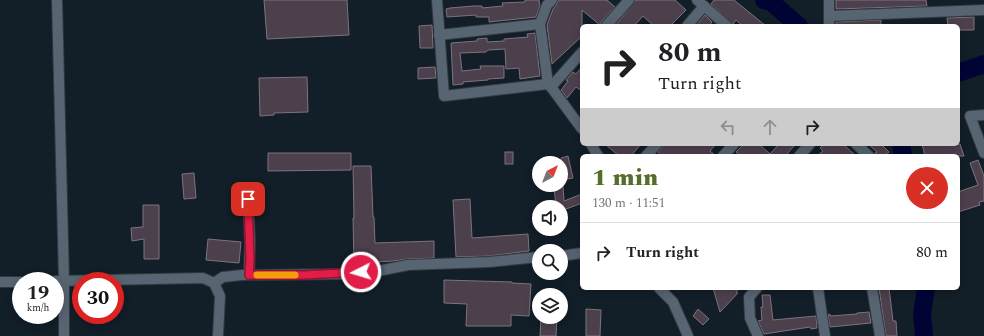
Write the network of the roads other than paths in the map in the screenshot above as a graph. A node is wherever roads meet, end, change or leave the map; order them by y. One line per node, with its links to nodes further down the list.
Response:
1 (57, 0): 31 (street)
2 (437, 0): 13 (street)
3 (552, 0): 9 (street)
4 (629, 0): 10 (street)
5 (829, 0): 8 (street)
6 (701, 3): 11 (street); 12 (street)
7 (984, 10): 8 (street)
8 (829, 21)
9 (540, 24): 13 (street); 15 (street)
10 (608, 24)
11 (688, 24)
12 (725, 24)
13 (439, 35): 15 (street)
14 (580, 54): 15 (street)
15 (550, 85): 17 (street)
16 (984, 115): 22 (street)
17 (580, 126)
18 (655, 146): 23 (street)
19 (732, 146): 24 (street)
20 (808, 146): 25 (street)
21 (858, 146): 26 (street)
22 (984, 153)
23 (648, 154)
24 (724, 154)
25 (801, 154)
26 (867, 154)
27 (248, 199): 32 (street)
28 (580, 253): 29 (street)
29 (568, 255)
30 (532, 259): 32 (street)
31 (60, 272)
32 (249, 275): 36 (street)
33 (64, 281): 36 (street)
34 (0, 282): 35 (street)
35 (12, 282)
36 (214, 283): 43 (street)
37 (661, 290): 44 (street)
38 (755, 290): 45 (street)
39 (818, 290): 46 (street)
40 (872, 290): 47 (street)
41 (63, 324): 42 (street)
42 (64, 336)
43 (218, 336)
44 (688, 336)
45 (758, 336)
46 (825, 336)
47 (880, 336)

